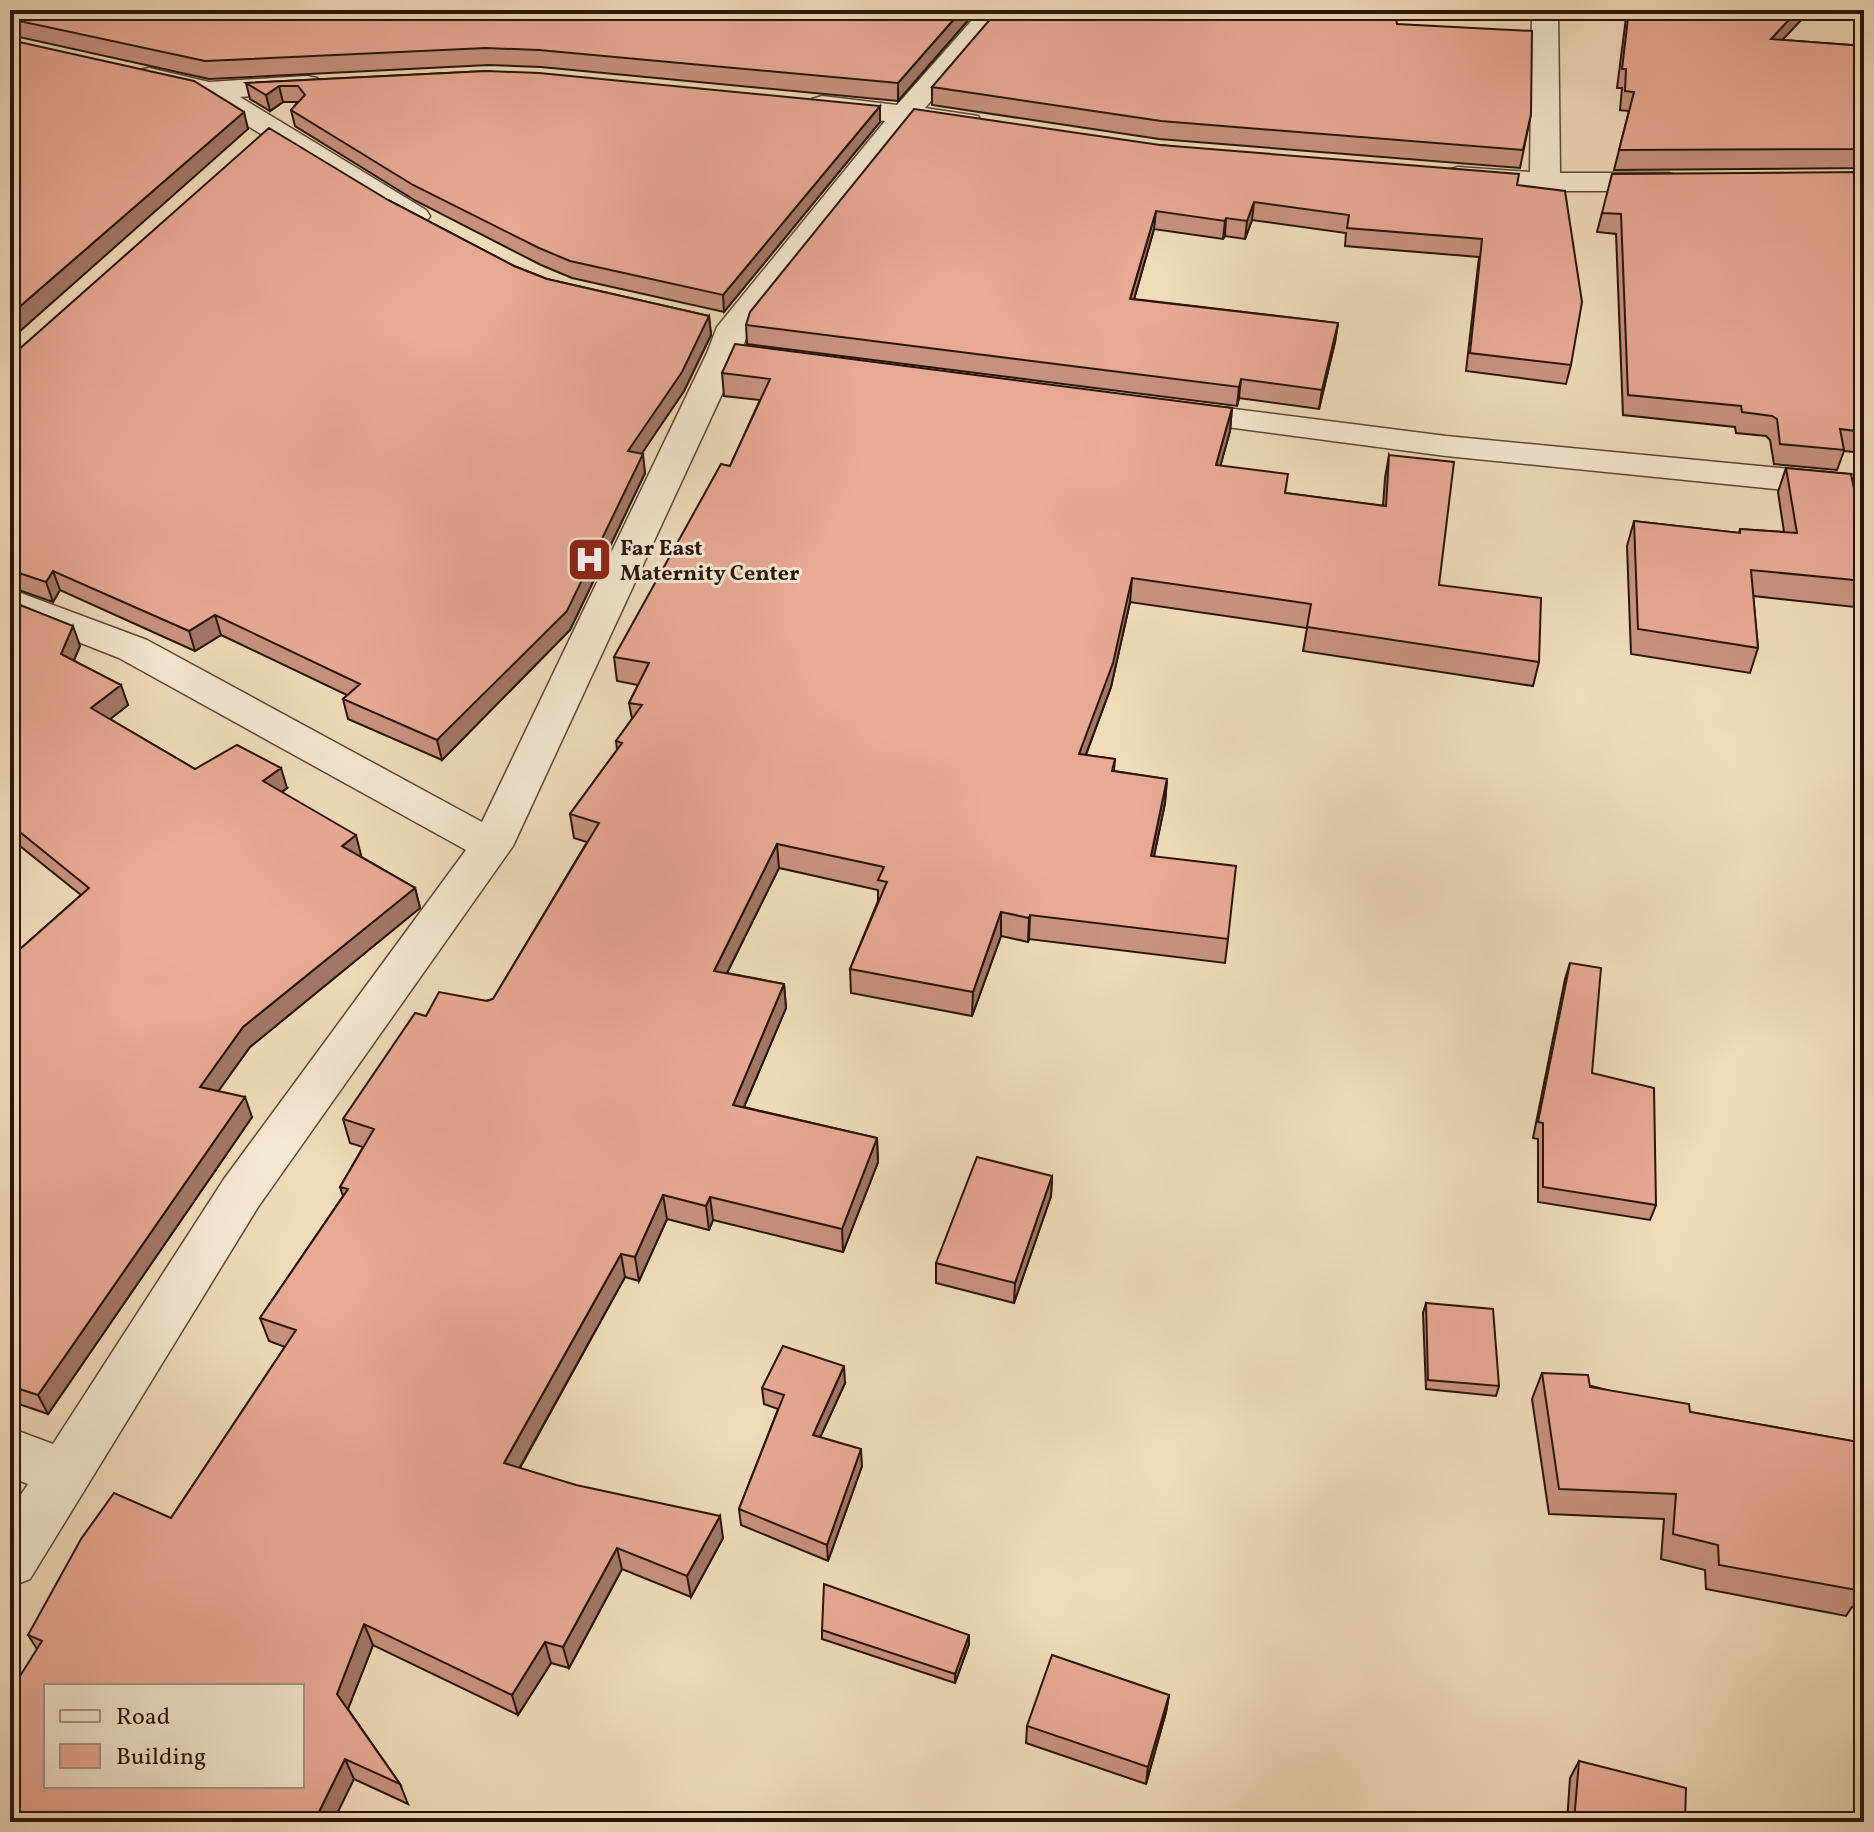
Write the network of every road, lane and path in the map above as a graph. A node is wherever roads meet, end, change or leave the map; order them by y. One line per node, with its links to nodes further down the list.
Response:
1 (995, 10): 6 (street)
2 (1545, 10): 12 (street)
3 (117, 69): 4 (street)
4 (209, 90): 7 (street); 7 (street)
5 (795, 102): 6 (street)
6 (906, 113): 8 (street); 17 (street)
7 (270, 127): 9 (street); 13 (street)
8 (995, 127)
9 (246, 149)
10 (1437, 174): 12 (street)
11 (1705, 181): 12 (street)
12 (1545, 182)
13 (443, 232)
14 (1132, 406): 15 (street)
15 (1864, 487)
16 (10, 601): 17 (street)
17 (492, 846): 19 (street)
18 (10, 1452): 19 (street)
19 (66, 1474): 20 (street)
20 (10, 1561)

